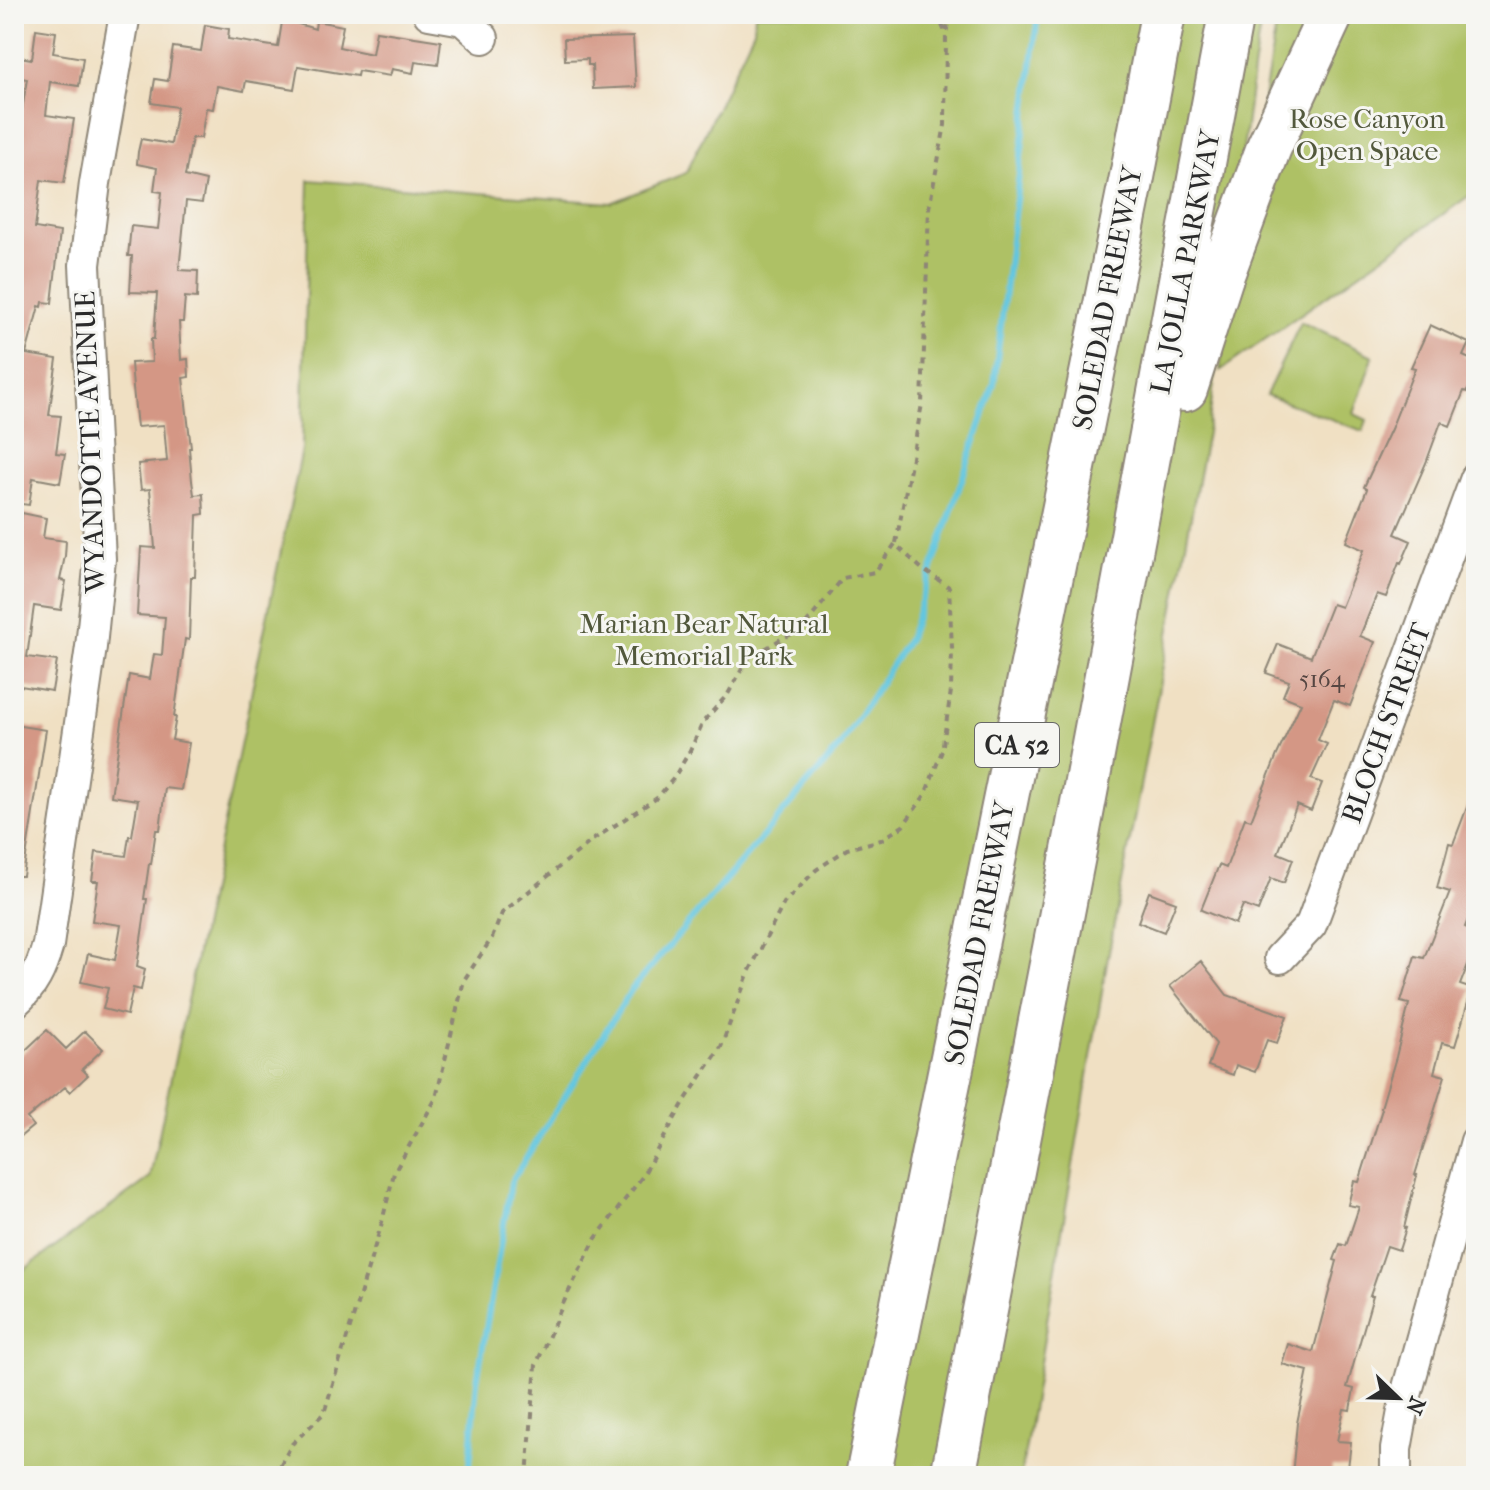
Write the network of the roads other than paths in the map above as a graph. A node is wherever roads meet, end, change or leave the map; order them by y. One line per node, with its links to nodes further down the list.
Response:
1 (125, 14): 10 (street, WYANDOTTE AVENUE)
2 (429, 14): 6 (street)
3 (1163, 14): 12 (highway, SOLEDAD FREEWAY / CA 52)
4 (1231, 14): 8 (highway, LA JOLLA PARKWAY)
5 (1331, 14): 8 (highway)
6 (483, 38)
7 (1476, 478): 9 (street, BLOCH STREET)
8 (1138, 510): 13 (highway, CA 52)
9 (1280, 958)
10 (14, 1003)
11 (1476, 1141): 14 (street)
12 (868, 1476)
13 (953, 1476)
14 (1396, 1476)

